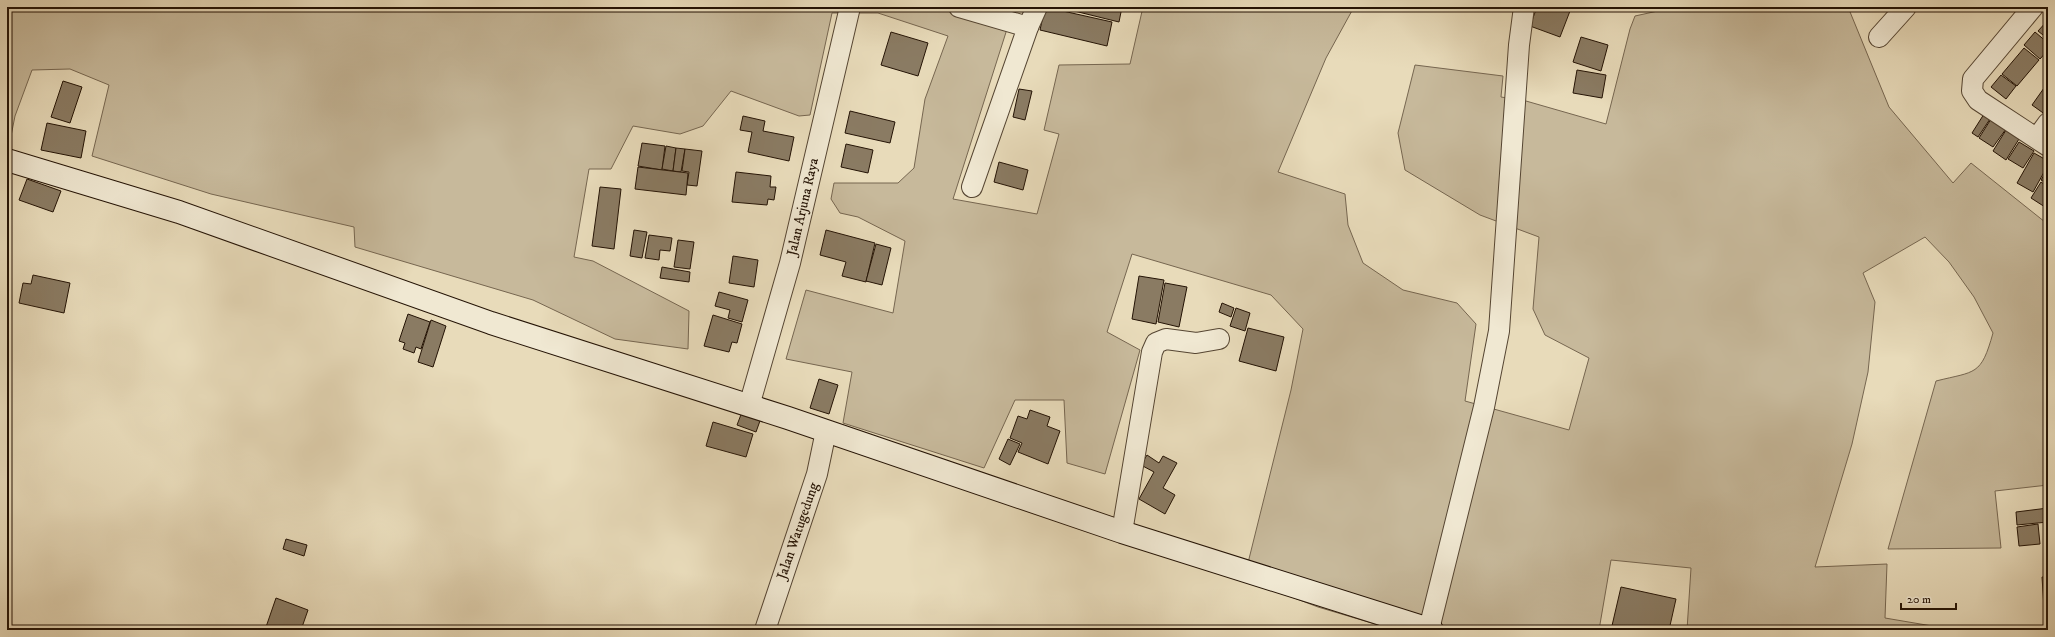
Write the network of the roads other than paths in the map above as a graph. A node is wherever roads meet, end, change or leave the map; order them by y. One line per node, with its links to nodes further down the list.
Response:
1 (850, 7): 13 (street, Jalan Arjuna Raya)
2 (959, 7): 7 (street)
3 (1037, 7): 7 (street)
4 (1524, 7): 17 (street)
5 (1906, 7): 8 (street)
6 (2033, 7): 9 (street)
7 (1028, 27): 11 (street)
8 (1879, 37)
9 (2044, 136)
10 (7, 160): 13 (street)
11 (972, 187)
12 (1219, 339): 15 (street)
13 (749, 406): 14 (street)
14 (826, 431): 15 (street); 16 (street, Jalan Watugedung)
15 (1122, 532): 17 (street)
16 (765, 630)
17 (1430, 630)

